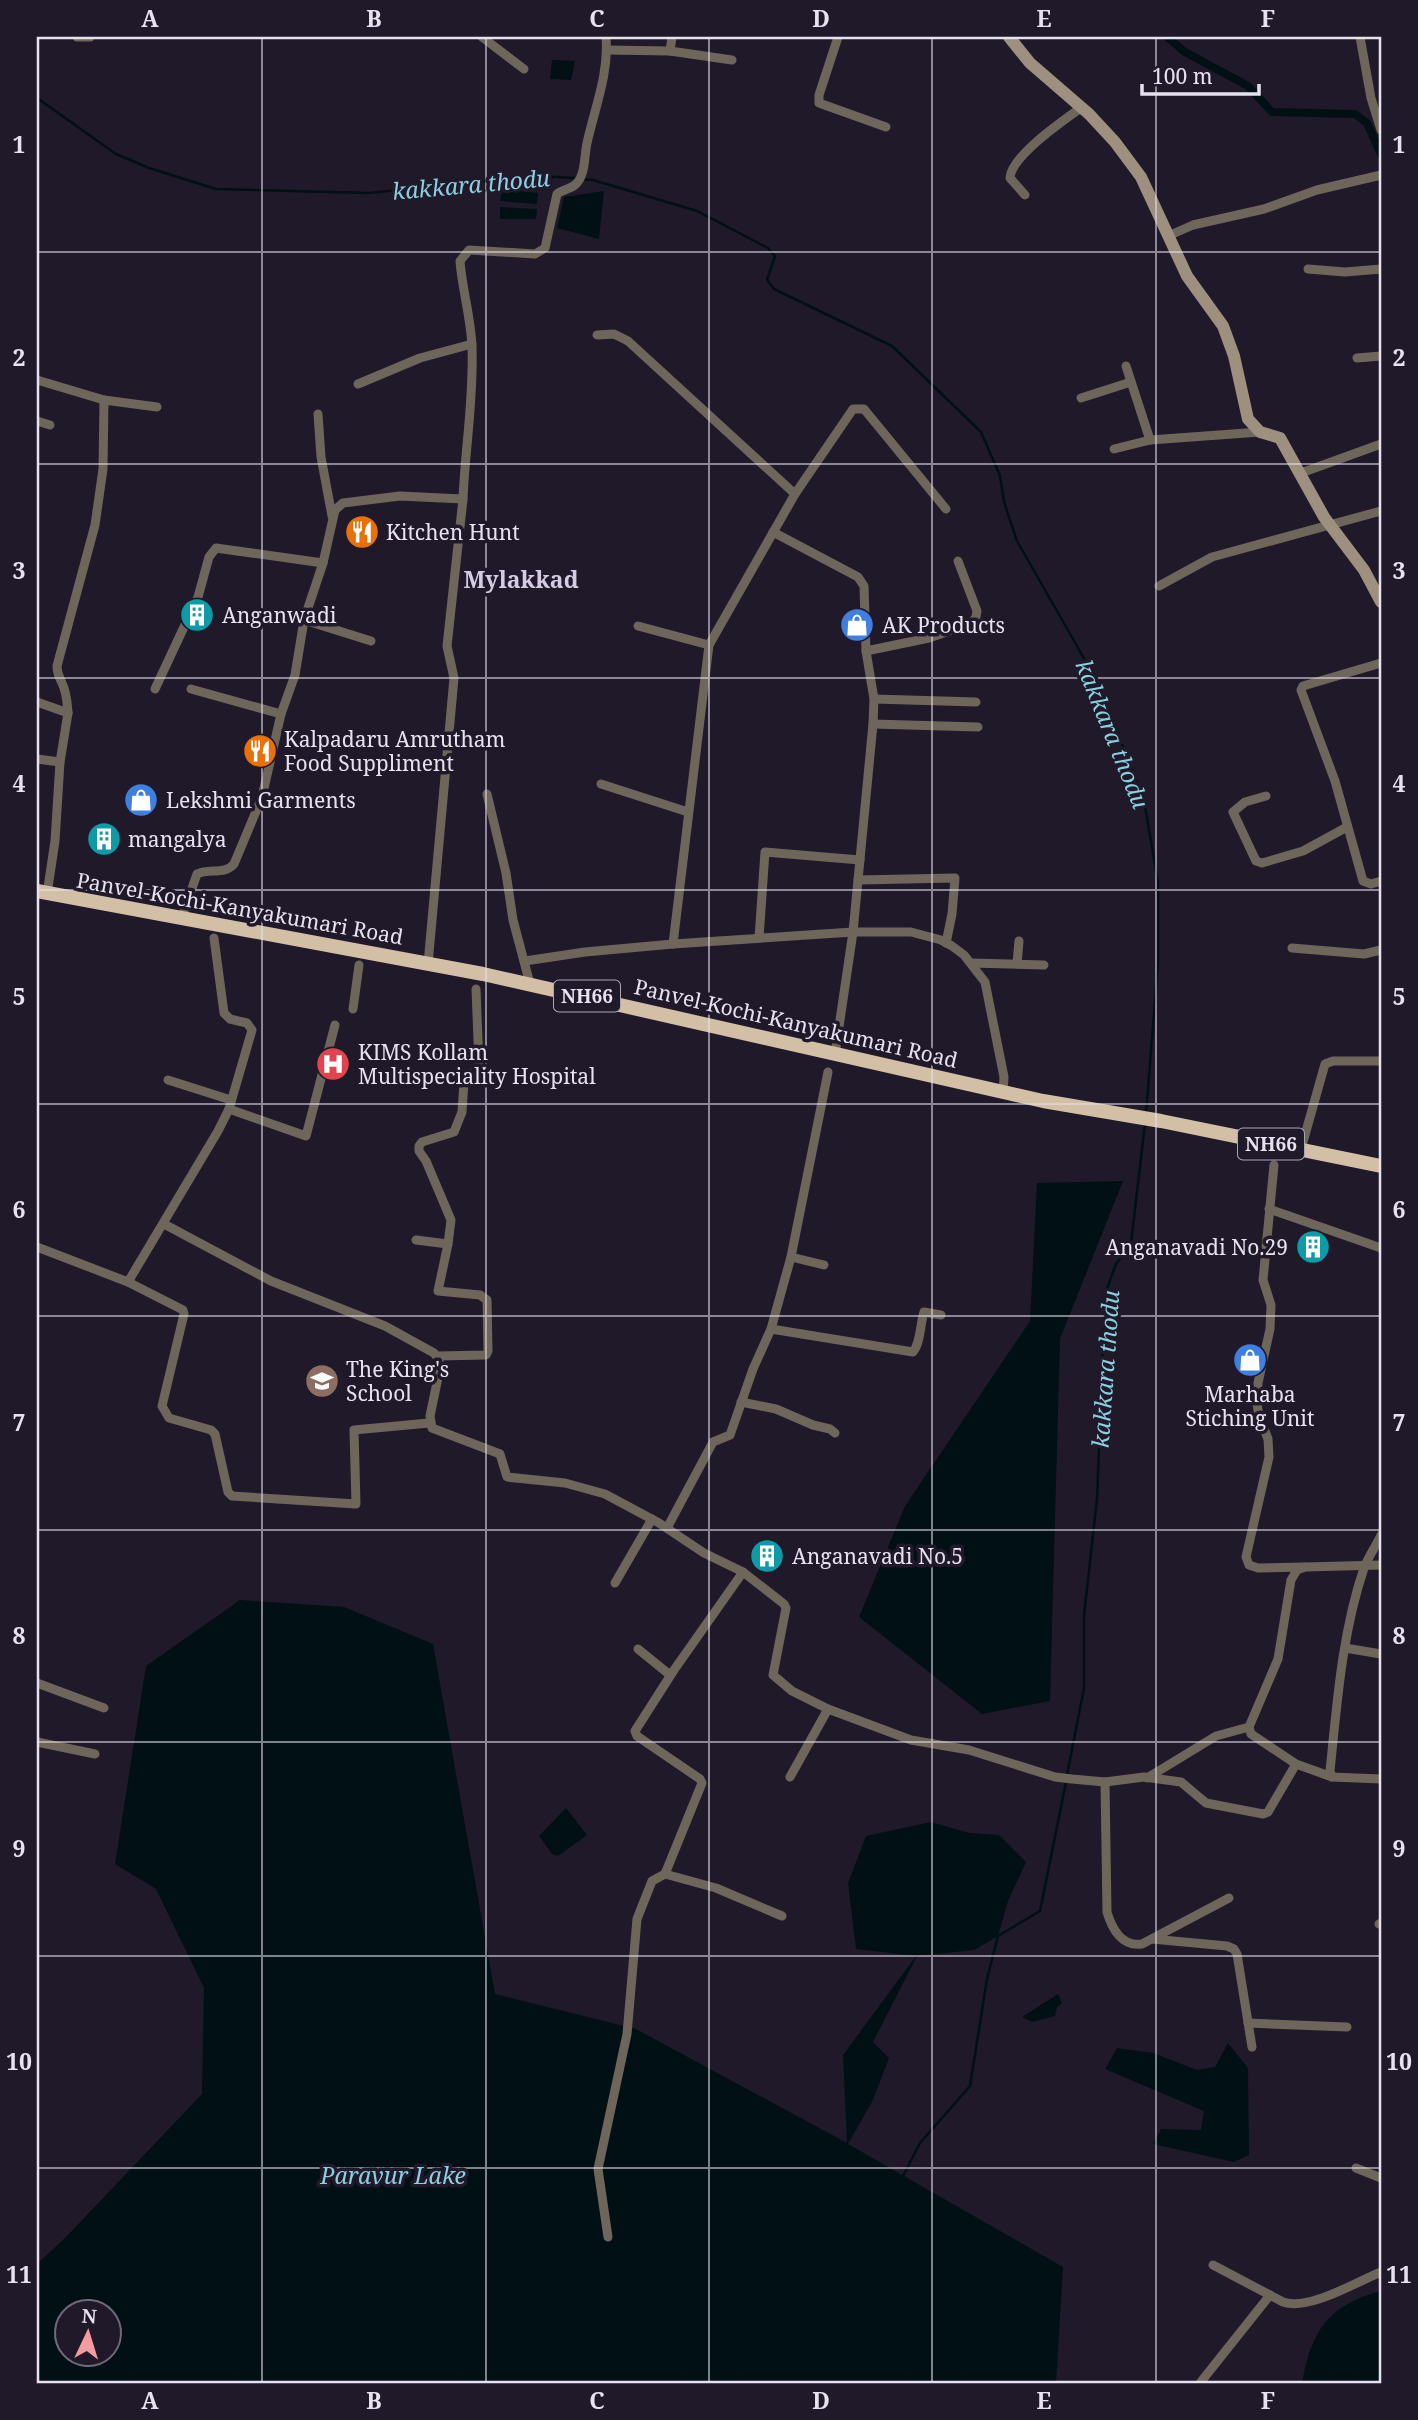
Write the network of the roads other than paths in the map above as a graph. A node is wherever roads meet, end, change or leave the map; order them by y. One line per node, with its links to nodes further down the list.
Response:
1 (77, 37): 2 (street)
2 (90, 37)
3 (482, 37): 12 (street)
4 (606, 37): 9 (street)
5 (672, 37): 10 (street)
6 (838, 37): 14 (street)
7 (1009, 37): 13 (main road)
8 (1360, 37): 15 (street)
9 (607, 50): 10 (street); 22 (street)
10 (670, 51): 11 (street)
11 (732, 60)
12 (524, 69)
13 (1082, 107): 17 (street); 18 (main road)
14 (886, 127)
15 (1381, 130)
16 (1381, 175): 18 (street)
17 (1025, 195)
18 (1168, 236): 35 (main road)
19 (1308, 269): 20 (street)
20 (1381, 269)
21 (597, 335): 40 (street)
22 (472, 344): 28 (street); 41 (street)
23 (1381, 356): 24 (street)
24 (1357, 358)
25 (1126, 366): 27 (street)
26 (37, 380): 30 (street)
27 (1131, 382): 29 (street); 36 (street)
28 (358, 384)
29 (1081, 398)
30 (104, 400): 31 (street); 62 (street)
31 (157, 408)
32 (318, 414): 44 (street)
33 (37, 421): 34 (street)
34 (50, 425)
35 (1260, 432): 36 (street); 39 (main road)
36 (1150, 440): 38 (street)
37 (1381, 444): 39 (street)
38 (1114, 449)
39 (1301, 473): 45 (main road)
40 (795, 494): 42 (street); 46 (street)
41 (463, 499): 44 (street); 88 (street)
42 (946, 509)
43 (1381, 512): 45 (street)
44 (332, 518): 48 (street)
45 (1331, 525): 49 (street); 50 (main road)
46 (773, 532): 54 (street); 55 (street)
47 (958, 561): 55 (street)
48 (323, 562): 51 (street); 57 (street)
49 (1159, 586)
50 (1381, 602)
51 (304, 620): 53 (street); 63 (street)
52 (638, 626): 54 (street)
53 (372, 641)
54 (709, 645): 71 (street)
55 (866, 651): 59 (street)
56 (1381, 663): 72 (street)
57 (155, 689)
58 (191, 689): 63 (street)
59 (874, 699): 61 (street); 64 (street)
60 (37, 702): 62 (street)
61 (976, 702)
62 (68, 713): 67 (street)
63 (281, 714): 77 (street)
64 (873, 724): 65 (street); 73 (street)
65 (978, 727)
66 (37, 759): 67 (street)
67 (60, 762): 76 (street)
68 (601, 784): 71 (street)
69 (487, 794): 86 (street)
70 (1266, 796): 72 (street)
71 (688, 812): 83 (street)
72 (1347, 827): 75 (street)
73 (860, 860): 74 (street); 80 (street)
74 (858, 880): 78 (street); 82 (street)
75 (1381, 881)
76 (42, 892): 77 (highway, Panvel-Kochi-Kanyakumari Road / NH66)
77 (182, 917): 88 (highway, Panvel-Kochi-Kanyakumari Road / NH66)
78 (853, 932): 80 (street); 82 (street); 96 (street)
79 (214, 938): 101 (street)
80 (759, 938): 83 (street)
81 (1019, 941): 89 (street)
82 (946, 943): 87 (street)
83 (673, 944): 86 (street)
84 (1292, 948): 85 (street)
85 (1381, 950)
86 (525, 961): 92 (street)
87 (971, 963): 89 (street); 100 (street)
88 (428, 964): 92 (highway, Panvel-Kochi-Kanyakumari Road / NH66)
89 (1017, 964): 91 (street)
90 (359, 965): 94 (street)
91 (1044, 965)
92 (530, 984): 96 (highway, Panvel-Kochi-Kanyakumari Road / NH66)
93 (476, 989): 108 (street)
94 (353, 1009)
95 (335, 1025): 101 (street)
96 (835, 1054): 100 (highway, Panvel-Kochi-Kanyakumari Road / NH66)
97 (1381, 1061): 102 (street)
98 (828, 1072): 111 (street)
99 (168, 1080): 101 (street)
100 (1003, 1092): 102 (highway, Panvel-Kochi-Kanyakumari Road / NH66)
101 (230, 1104): 106 (street)
102 (1301, 1149): 104 (highway, Panvel-Kochi-Kanyakumari Road / NH66)
103 (1274, 1166): 105 (street)
104 (1381, 1166)
105 (1269, 1209): 110 (street); 125 (street)
106 (164, 1224): 113 (street); 116 (street)
107 (416, 1240): 108 (street)
108 (448, 1244): 116 (street)
109 (37, 1247): 113 (street)
110 (1381, 1248)
111 (791, 1257): 112 (street); 115 (street)
112 (824, 1265)
113 (128, 1282): 118 (street)
114 (941, 1315): 115 (street)
115 (771, 1329): 117 (street)
116 (438, 1356): 118 (street)
117 (741, 1402): 119 (street); 121 (street)
118 (429, 1423): 120 (street)
119 (835, 1433)
120 (652, 1519): 121 (street); 127 (street)
121 (667, 1528): 126 (street)
122 (1381, 1535): 123 (street)
123 (1365, 1565): 124 (street); 125 (street); 128 (street)
124 (1381, 1565)
125 (1305, 1567): 135 (street)
126 (743, 1572): 131 (street); 134 (street)
127 (615, 1583)
128 (1345, 1648): 130 (street); 140 (street)
129 (638, 1649): 131 (street)
130 (1381, 1654)
131 (670, 1675): 144 (street)
132 (37, 1682): 133 (street)
133 (104, 1709)
134 (828, 1709): 139 (street); 143 (street)
135 (1249, 1727): 138 (street); 141 (street)
136 (37, 1742): 137 (street)
137 (95, 1754)
138 (1296, 1764): 140 (street); 141 (street)
139 (790, 1777)
140 (1332, 1777): 142 (street)
141 (1147, 1778): 143 (street)
142 (1381, 1779)
143 (1105, 1782): 147 (street)
144 (664, 1874): 146 (street); 153 (street)
145 (1230, 1898): 147 (street)
146 (782, 1916)
147 (1150, 1939): 148 (street)
148 (1248, 2022): 149 (street); 150 (street)
149 (1347, 2027)
150 (1252, 2048)
151 (1356, 2168): 152 (street)
152 (1381, 2178)
153 (608, 2237)
154 (1213, 2264): 156 (street)
155 (1381, 2272): 156 (street)
156 (1270, 2295): 157 (street)
157 (1200, 2383)

